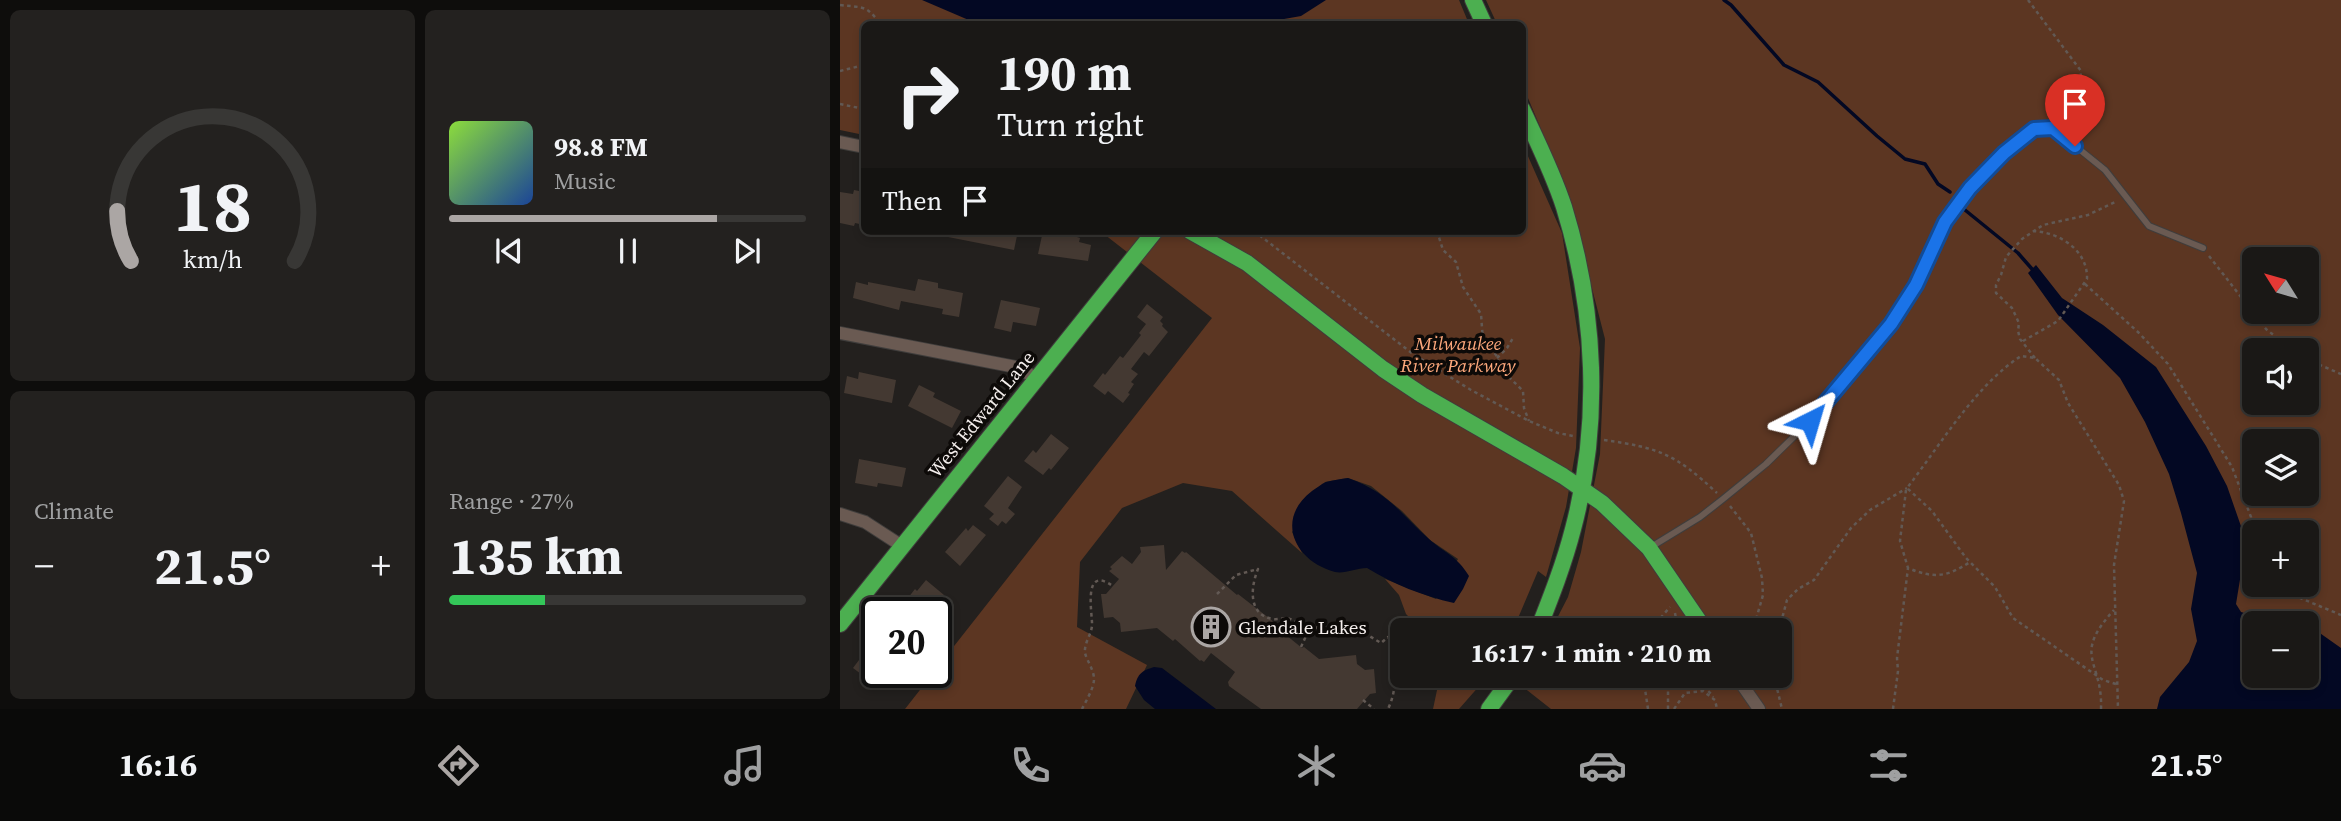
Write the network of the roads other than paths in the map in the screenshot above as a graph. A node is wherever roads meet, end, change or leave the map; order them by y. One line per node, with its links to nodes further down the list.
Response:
1 (1473, 0): 2 (street)
2 (1483, 21)
3 (1526, 118): 11 (street)
4 (840, 142): 5 (street)
5 (861, 146)
6 (1153, 235): 10 (street, West Edward Lane)
7 (1197, 235): 11 (street)
8 (2203, 248): 14 (lane)
9 (840, 333): 10 (street)
10 (1036, 378): 13 (street, West Edward Lane)
11 (1583, 489): 14 (street); 15 (street)
12 (840, 514): 13 (street)
13 (902, 546): 17 (street, West Edward Lane)
14 (1649, 548): 16 (street)
15 (1543, 618)
16 (1697, 618)
17 (840, 624)
18 (1504, 688): 20 (street)
19 (1744, 688): 21 (street)
20 (1489, 709)
21 (1759, 709)

